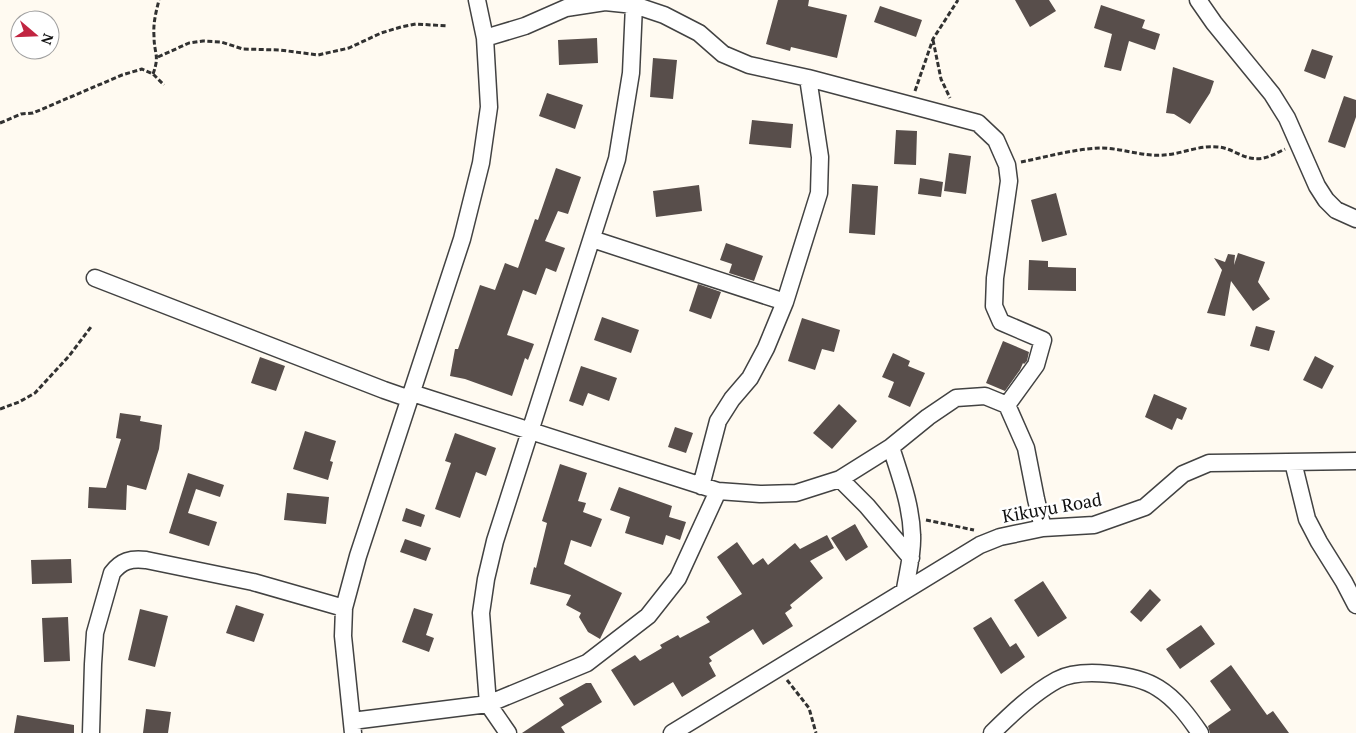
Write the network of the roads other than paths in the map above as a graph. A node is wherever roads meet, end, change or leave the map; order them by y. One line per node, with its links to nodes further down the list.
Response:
1 (477, 0): 4 (street)
2 (1198, 0): 6 (street)
3 (633, 2): 4 (street); 5 (street); 7 (street)
4 (485, 38): 10 (street)
5 (808, 78): 9 (street); 11 (street)
6 (1356, 219)
7 (592, 239): 9 (street); 12 (street)
8 (95, 278): 10 (street)
9 (785, 302): 17 (street)
10 (411, 396): 12 (street); 23 (street)
11 (1007, 406): 13 (street); 19 (street)
12 (530, 430): 17 (street); 24 (street)
13 (891, 447): 16 (street); 20 (street)
14 (1356, 461): 15 (street, Kikuyu Road)
15 (1293, 462): 19 (street, Kikuyu Road); 22 (street)
16 (840, 479): 18 (street); 20 (street)
17 (701, 486): 18 (street)
18 (718, 491): 24 (street)
19 (1044, 528): 21 (street, Kikuyu Road)
20 (911, 558): 21 (street)
21 (906, 589): 28 (street, Kikuyu Road)
22 (1356, 605)
23 (344, 608): 25 (street); 26 (street)
24 (488, 704): 25 (street); 27 (street)
25 (353, 727)
26 (91, 733)
27 (508, 733)
28 (672, 733)
29 (992, 733): 30 (street)
30 (1200, 733)

